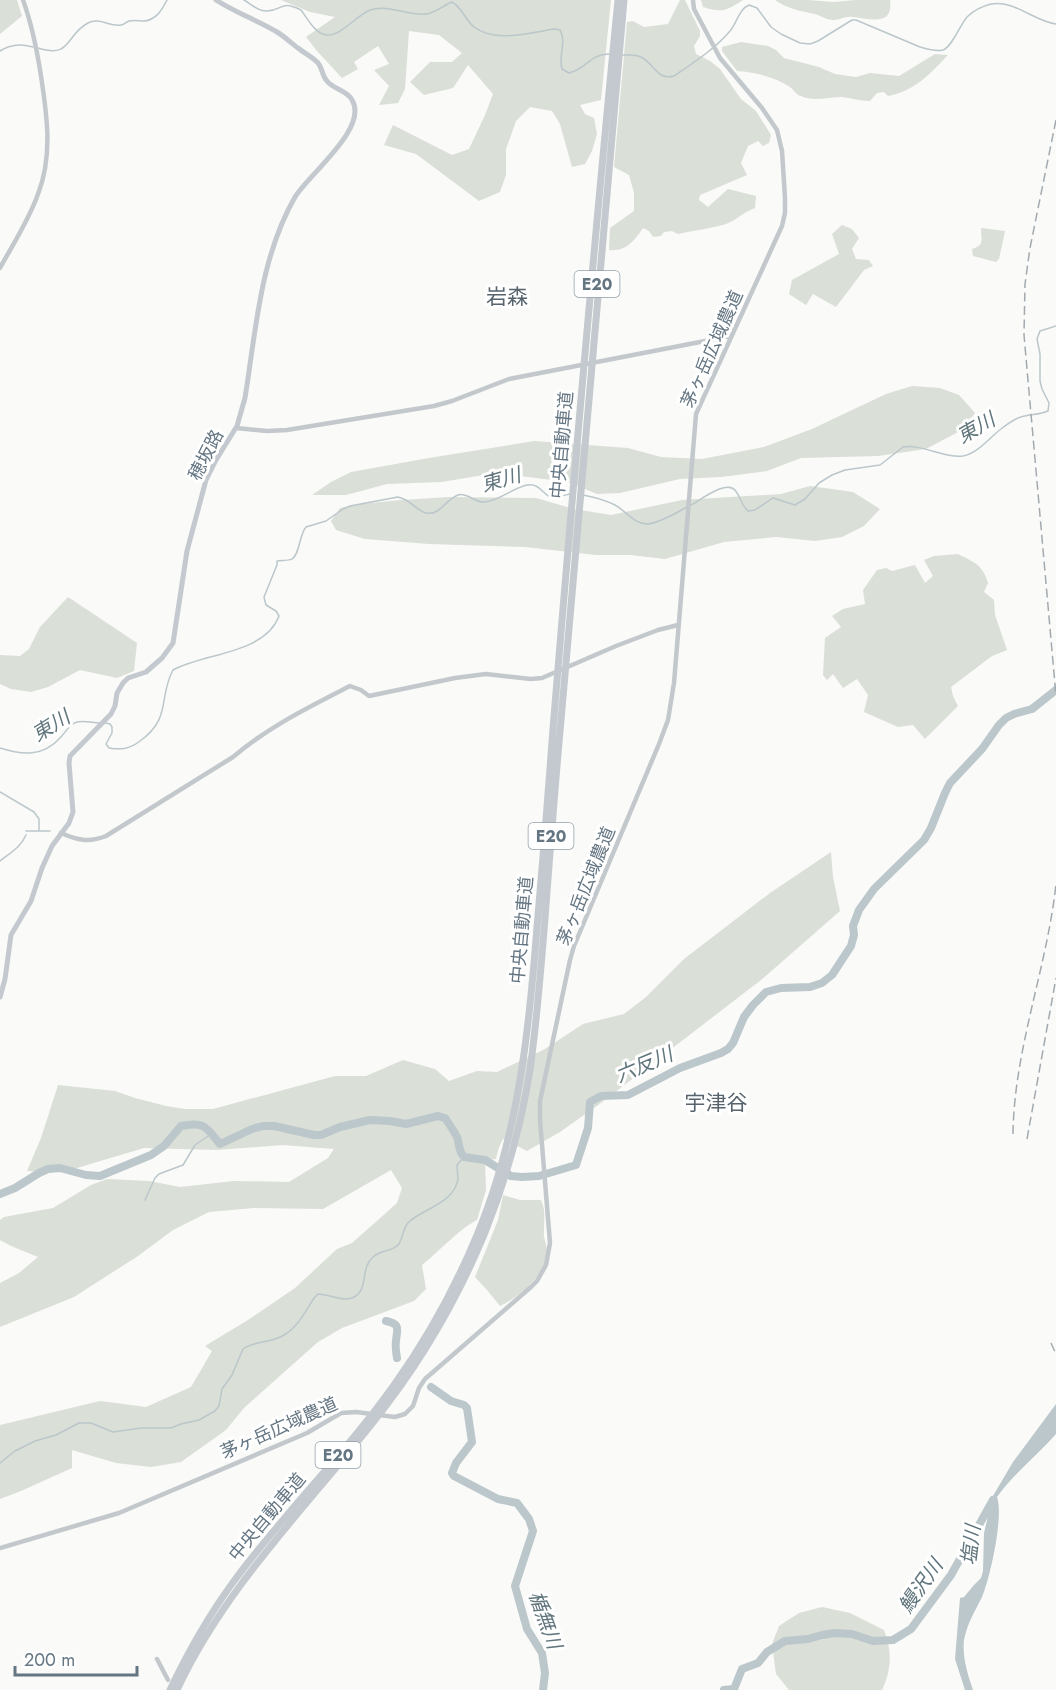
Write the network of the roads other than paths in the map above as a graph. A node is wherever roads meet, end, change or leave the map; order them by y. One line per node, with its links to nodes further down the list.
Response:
1 (22, 0): 7 (street)
2 (216, 0): 9 (main road, 穂坂路)
3 (618, 0): 6 (highway, 中央自動車道 / E20)
4 (624, 0): 6 (highway, 中央自動車道 / E20)
5 (693, 0): 8 (street, 茅ヶ岳広域農道)
6 (619, 23): 13 (highway, 中央自動車道 / E20)
7 (0, 268)
8 (731, 336): 9 (street); 10 (street, 茅ヶ岳広域農道)
9 (236, 428): 11 (main road, 穂坂路)
10 (678, 625): 11 (street); 14 (street, 茅ヶ岳広域農道)
11 (61, 833): 12 (main road, 穂坂路)
12 (0, 997)
13 (490, 1210): 17 (highway, 中央自動車道 / E20); 18 (highway, 中央自動車道 / E20)
14 (0, 1548)
15 (157, 1659): 16 (street)
16 (168, 1680)
17 (170, 1690)
18 (177, 1690)

